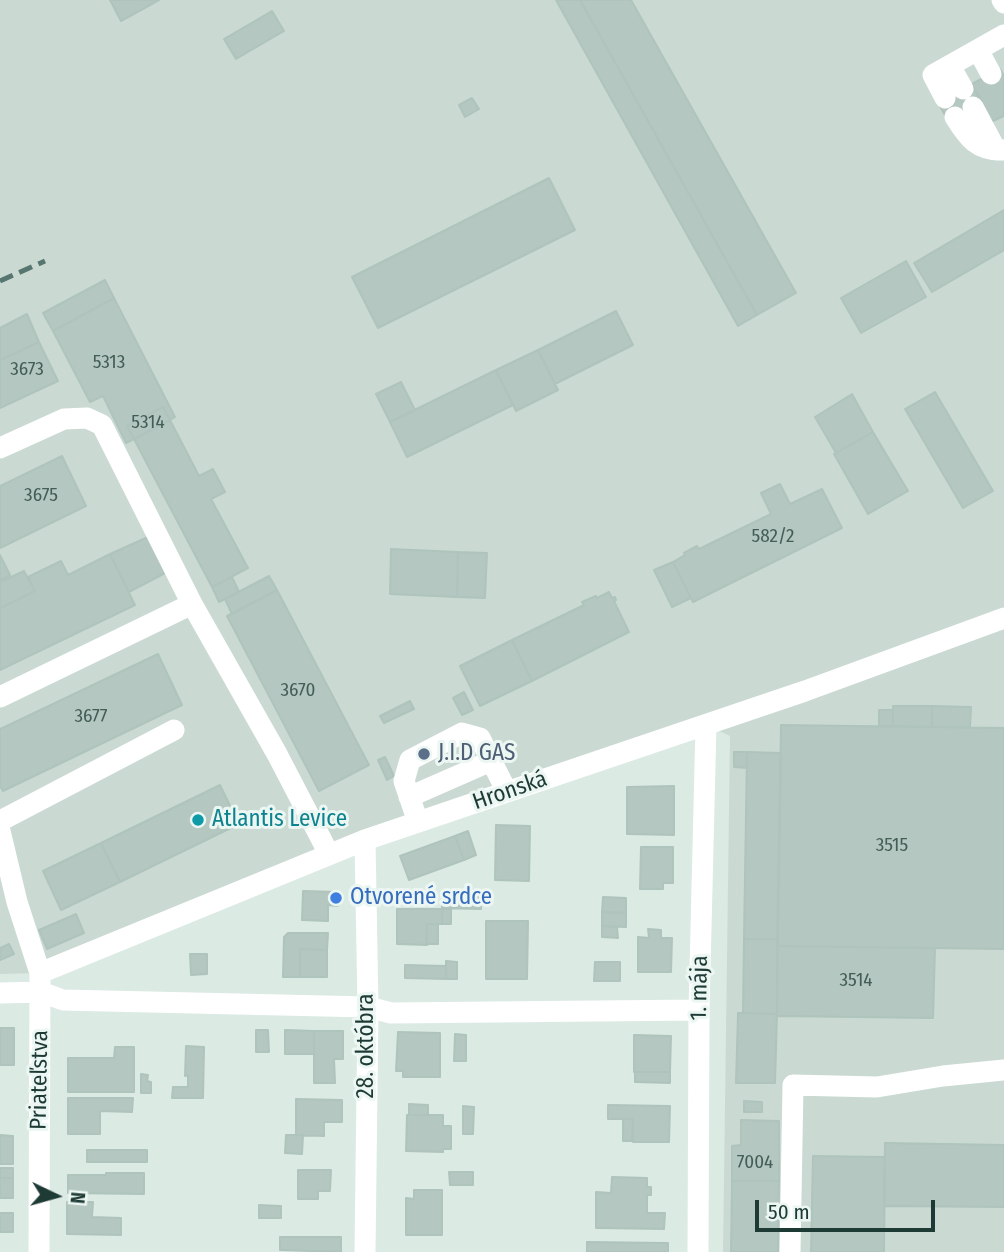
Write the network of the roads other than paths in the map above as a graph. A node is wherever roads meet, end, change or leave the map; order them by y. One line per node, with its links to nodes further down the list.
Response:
1 (1004, 35): 2 (street)
2 (978, 50): 3 (street); 4 (street)
3 (991, 74)
4 (1000, 150)
5 (0, 448): 6 (street)
6 (192, 604): 8 (street); 18 (street)
7 (1004, 618): 9 (street, Hronská)
8 (0, 697)
9 (706, 725): 12 (street, Hronská); 22 (street, 1. mája)
10 (174, 730): 14 (street)
11 (491, 761): 12 (street); 13 (street); 13 (street)
12 (507, 792): 15 (street, Hronská)
13 (409, 797): 15 (street)
14 (0, 821)
15 (418, 822): 17 (street, Hronská)
16 (0, 831): 19 (street, Priateľstva)
17 (365, 840): 18 (street, Hronská); 21 (street, 28. októbra)
18 (329, 854): 19 (street, Hronská)
19 (41, 982): 20 (street, Hronská); 21 (street, Hronská); 24 (street, Priateľstva)
20 (0, 993)
21 (368, 1007): 22 (street, Hronská); 25 (street, 28. októbra)
22 (699, 1010): 26 (street, 1. mája)
23 (1004, 1070): 27 (street)
24 (38, 1252)
25 (365, 1252)
26 (698, 1252)
27 (790, 1252)

